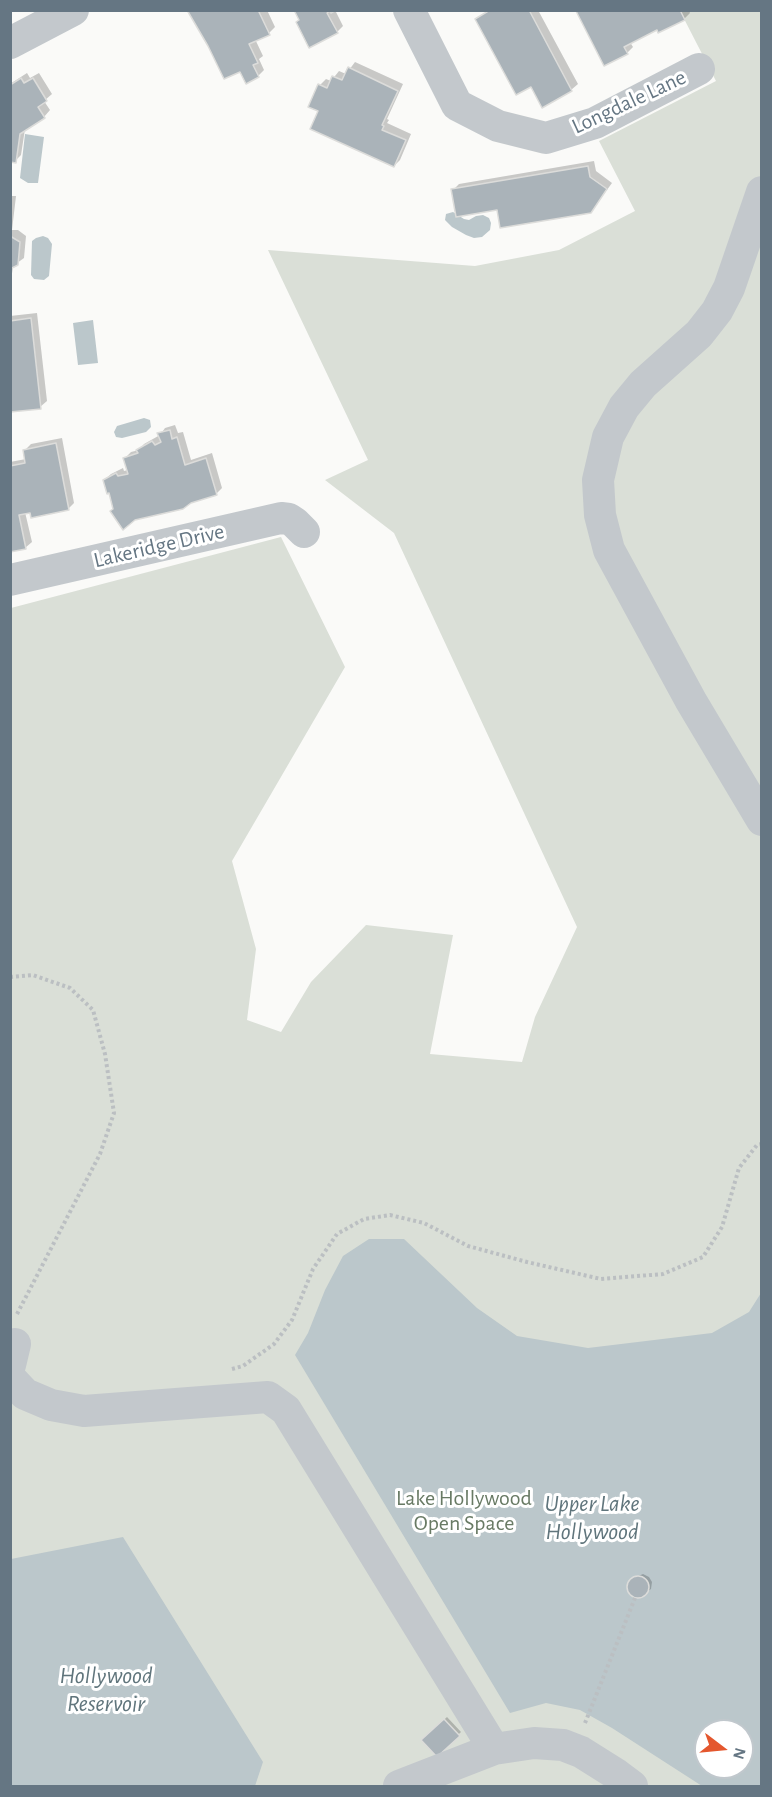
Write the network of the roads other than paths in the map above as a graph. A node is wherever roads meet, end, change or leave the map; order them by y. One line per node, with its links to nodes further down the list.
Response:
1 (73, 10): 3 (street)
2 (409, 10): 4 (street, Longdale Lane)
3 (10, 43)
4 (699, 69)
5 (762, 192): 8 (street)
6 (304, 532): 7 (street, Lakeridge Drive)
7 (10, 580)
8 (762, 820)
9 (10, 1378): 10 (street)
10 (494, 1749): 11 (street); 12 (street)
11 (399, 1786)
12 (632, 1786)

